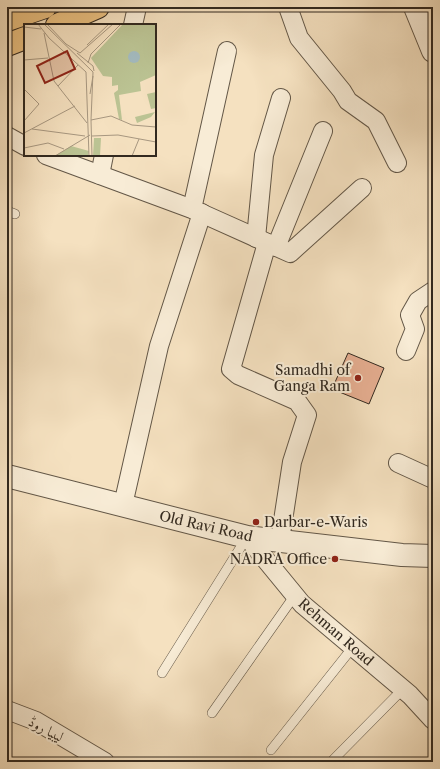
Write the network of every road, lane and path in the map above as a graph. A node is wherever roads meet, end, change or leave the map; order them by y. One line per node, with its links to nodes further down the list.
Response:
1 (45, 7): 6 (main road)
2 (98, 7): 7 (main road)
3 (137, 7): 8 (street)
4 (288, 7): 19 (street)
5 (415, 7): 12 (street)
6 (7, 20)
7 (59, 24)
8 (133, 24)
9 (24, 38): 10 (main road)
10 (7, 45)
11 (227, 51): 22 (street)
12 (433, 51)
13 (281, 98): 23 (street)
14 (323, 131): 23 (street)
15 (7, 136): 16 (street)
16 (24, 145)
17 (49, 156): 20 (street)
18 (104, 156): 20 (street)
19 (397, 163)
20 (100, 175): 22 (street)
21 (362, 188): 23 (street)
22 (197, 211): 23 (street); 29 (street)
23 (266, 243): 31 (street)
24 (433, 291): 25 (street)
25 (406, 351)
26 (398, 463): 28 (street)
27 (7, 476): 29 (street, Old Ravi Road)
28 (433, 479)
29 (123, 505): 30 (street, Old Ravi Road)
30 (247, 537): 31 (street, Old Ravi Road); 33 (street, Rehman Road); 35 (lane)
31 (280, 540): 32 (street, Old Ravi Road)
32 (433, 556)
33 (295, 595): 34 (street, Rehman Road); 38 (lane)
34 (352, 647): 36 (street, Rehman Road); 40 (lane)
35 (162, 673)
36 (403, 689): 39 (street, Rehman Road); 42 (lane)
37 (7, 710): 41 (street, لیبیا روڈ)
38 (212, 713)
39 (433, 720)
40 (271, 750)
41 (105, 762)
42 (331, 762)

